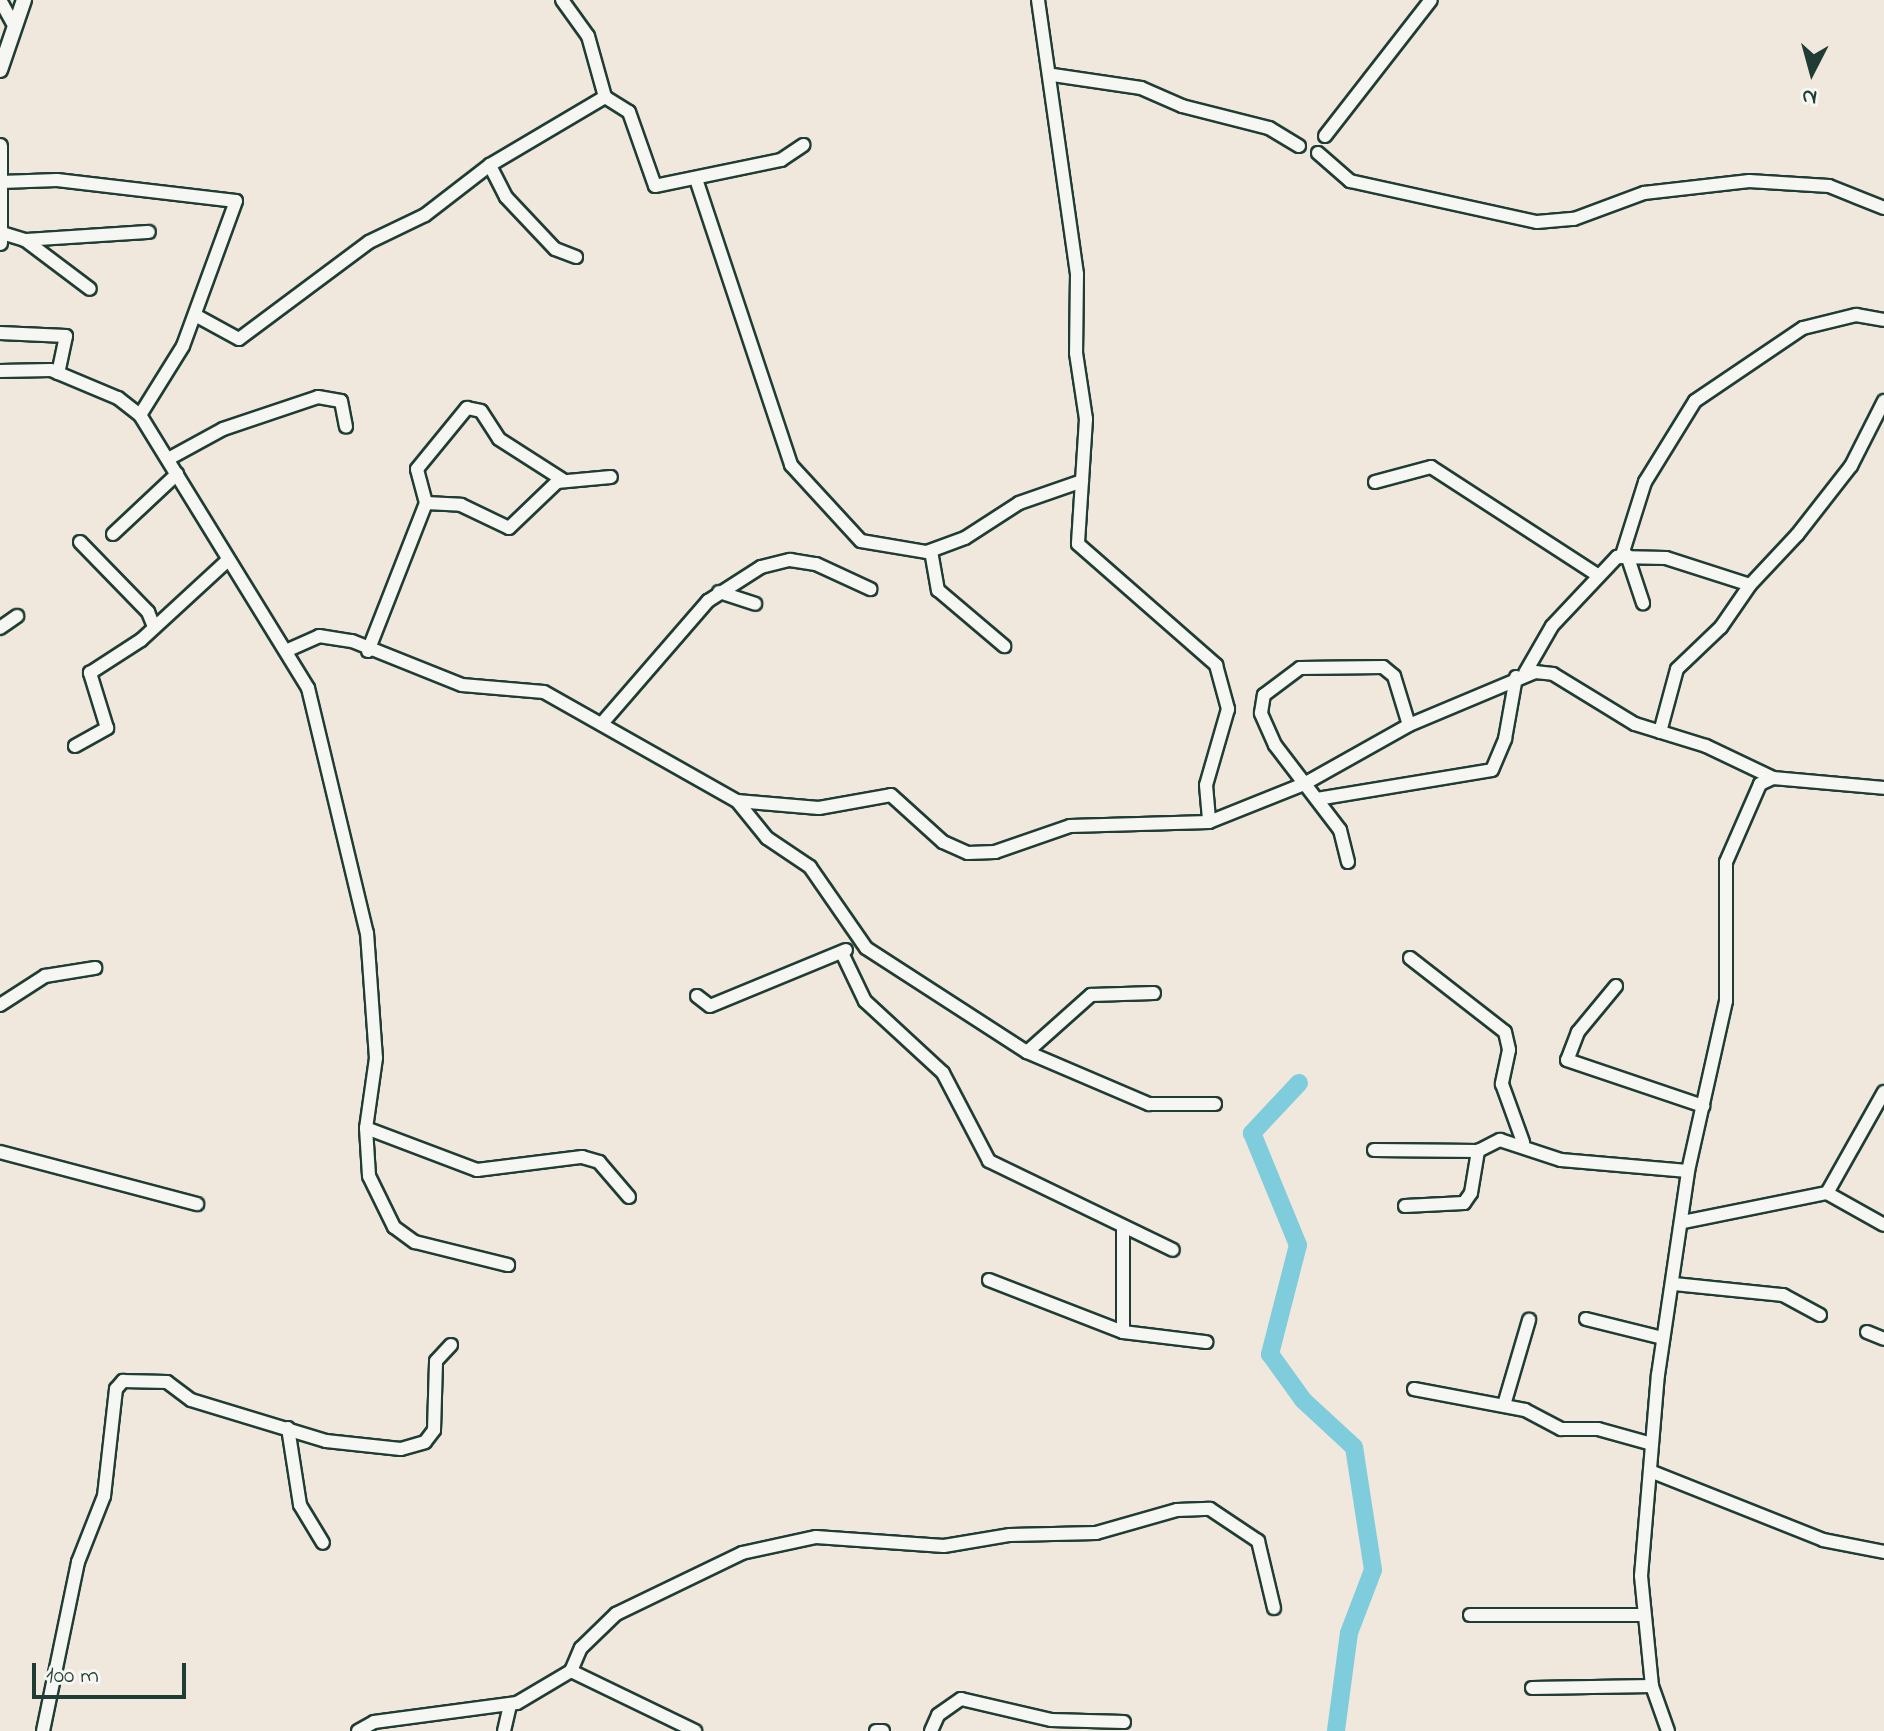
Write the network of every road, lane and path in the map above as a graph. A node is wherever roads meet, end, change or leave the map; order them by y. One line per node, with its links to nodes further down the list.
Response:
1 (0, 0): 6 (street)
2 (24, 0): 6 (street)
3 (562, 0): 10 (street)
4 (1038, 0): 9 (street)
5 (1431, 0): 11 (street)
6 (13, 23): 7 (street)
7 (2, 48): 8 (street)
8 (0, 70)
9 (1053, 75): 14 (street); 37 (street)
10 (605, 97): 16 (street); 18 (street)
11 (1325, 136)
12 (803, 145): 18 (street)
13 (0, 146): 17 (street)
14 (1299, 146)
15 (1318, 153): 19 (street)
16 (490, 165): 23 (street); 25 (street)
17 (1, 182): 21 (street); 25 (street)
18 (697, 182): 42 (street)
19 (1884, 208)
20 (149, 232): 22 (street)
21 (1, 238): 22 (street)
22 (25, 240): 24 (street)
23 (576, 257)
24 (90, 289)
25 (195, 315): 31 (street)
26 (1884, 320): 43 (street)
27 (0, 333): 29 (street)
28 (0, 371): 29 (street)
29 (58, 373): 31 (street)
30 (1884, 401): 46 (street)
31 (140, 415): 33 (street)
32 (346, 427): 33 (street)
33 (170, 458): 34 (street)
34 (177, 474): 40 (street); 44 (street)
35 (611, 477): 36 (street)
36 (563, 480): 39 (street); 39 (street)
37 (1082, 481): 42 (street); 67 (street)
38 (1375, 482): 45 (street)
39 (426, 503): 56 (street)
40 (113, 534)
41 (80, 542): 52 (street)
42 (931, 551): 54 (street)
43 (1624, 555): 45 (street); 46 (street); 49 (street)
44 (227, 561): 52 (street); 55 (street)
45 (1597, 575): 57 (street)
46 (1750, 585): 60 (street)
47 (870, 589): 48 (street)
48 (719, 592): 50 (street); 58 (street)
49 (1643, 603)
50 (755, 604)
51 (17, 616): 53 (street)
52 (154, 627): 61 (street)
53 (0, 628)
54 (1004, 646)
55 (288, 650): 56 (street); 81 (street)
56 (368, 651): 58 (street)
57 (1520, 675): 59 (street); 60 (street); 65 (street)
58 (604, 721): 66 (street)
59 (1409, 725): 63 (street); 63 (street)
60 (1660, 732): 62 (street)
61 (75, 746)
62 (1773, 778): 64 (street); 80 (street)
63 (1304, 784): 65 (street); 67 (street)
64 (1884, 788)
65 (1317, 799): 68 (street)
66 (737, 801): 67 (street); 69 (street)
67 (1209, 822)
68 (1348, 862)
69 (859, 941): 70 (street); 77 (street)
70 (842, 953): 75 (street); 93 (street)
71 (1410, 958): 82 (street)
72 (95, 968): 76 (street)
73 (1616, 986): 80 (street)
74 (1154, 993): 77 (street)
75 (697, 996)
76 (0, 1005)
77 (1027, 1052): 79 (street)
78 (1884, 1092): 87 (street)
79 (1215, 1104)
80 (1703, 1106): 86 (street)
81 (366, 1128): 88 (street); 95 (street)
82 (1523, 1142): 84 (street); 86 (street)
83 (1374, 1150): 84 (street)
84 (1478, 1151): 90 (street)
85 (0, 1152): 89 (street)
86 (1688, 1171): 91 (street)
87 (1827, 1193): 91 (street); 92 (street)
88 (629, 1197)
89 (197, 1204)
90 (1405, 1206)
91 (1683, 1222): 97 (street)
92 (1884, 1225)
93 (1123, 1230): 94 (street); 101 (street)
94 (1173, 1250)
95 (508, 1265)
96 (989, 1280): 101 (street)
97 (1674, 1284): 98 (street); 103 (street)
98 (1820, 1315)
99 (1586, 1319): 103 (street)
100 (1529, 1320): 108 (street)
101 (1123, 1332): 105 (street)
102 (1867, 1332): 104 (street)
103 (1663, 1338): 110 (street)
104 (1884, 1339)
105 (1206, 1342)
106 (451, 1345): 109 (street)
107 (1414, 1389): 108 (street)
108 (1504, 1405): 110 (street)
109 (288, 1428): 112 (street); 122 (street)
110 (1652, 1444): 111 (street)
111 (1650, 1471): 113 (street); 116 (street)
112 (323, 1543)
113 (1884, 1552)
114 (1274, 1608): 117 (street)
115 (1470, 1615): 116 (street)
116 (1642, 1615): 118 (street)
117 (571, 1671): 120 (street); 125 (street)
118 (1652, 1686): 119 (street); 129 (street)
119 (1532, 1688)
120 (510, 1705): 123 (street); 124 (street)
121 (1124, 1722): 128 (street)
122 (43, 1731)
123 (358, 1731)
124 (504, 1731)
125 (695, 1731)
126 (876, 1731): 127 (street)
127 (883, 1731)
128 (931, 1731)
129 (1668, 1731)

